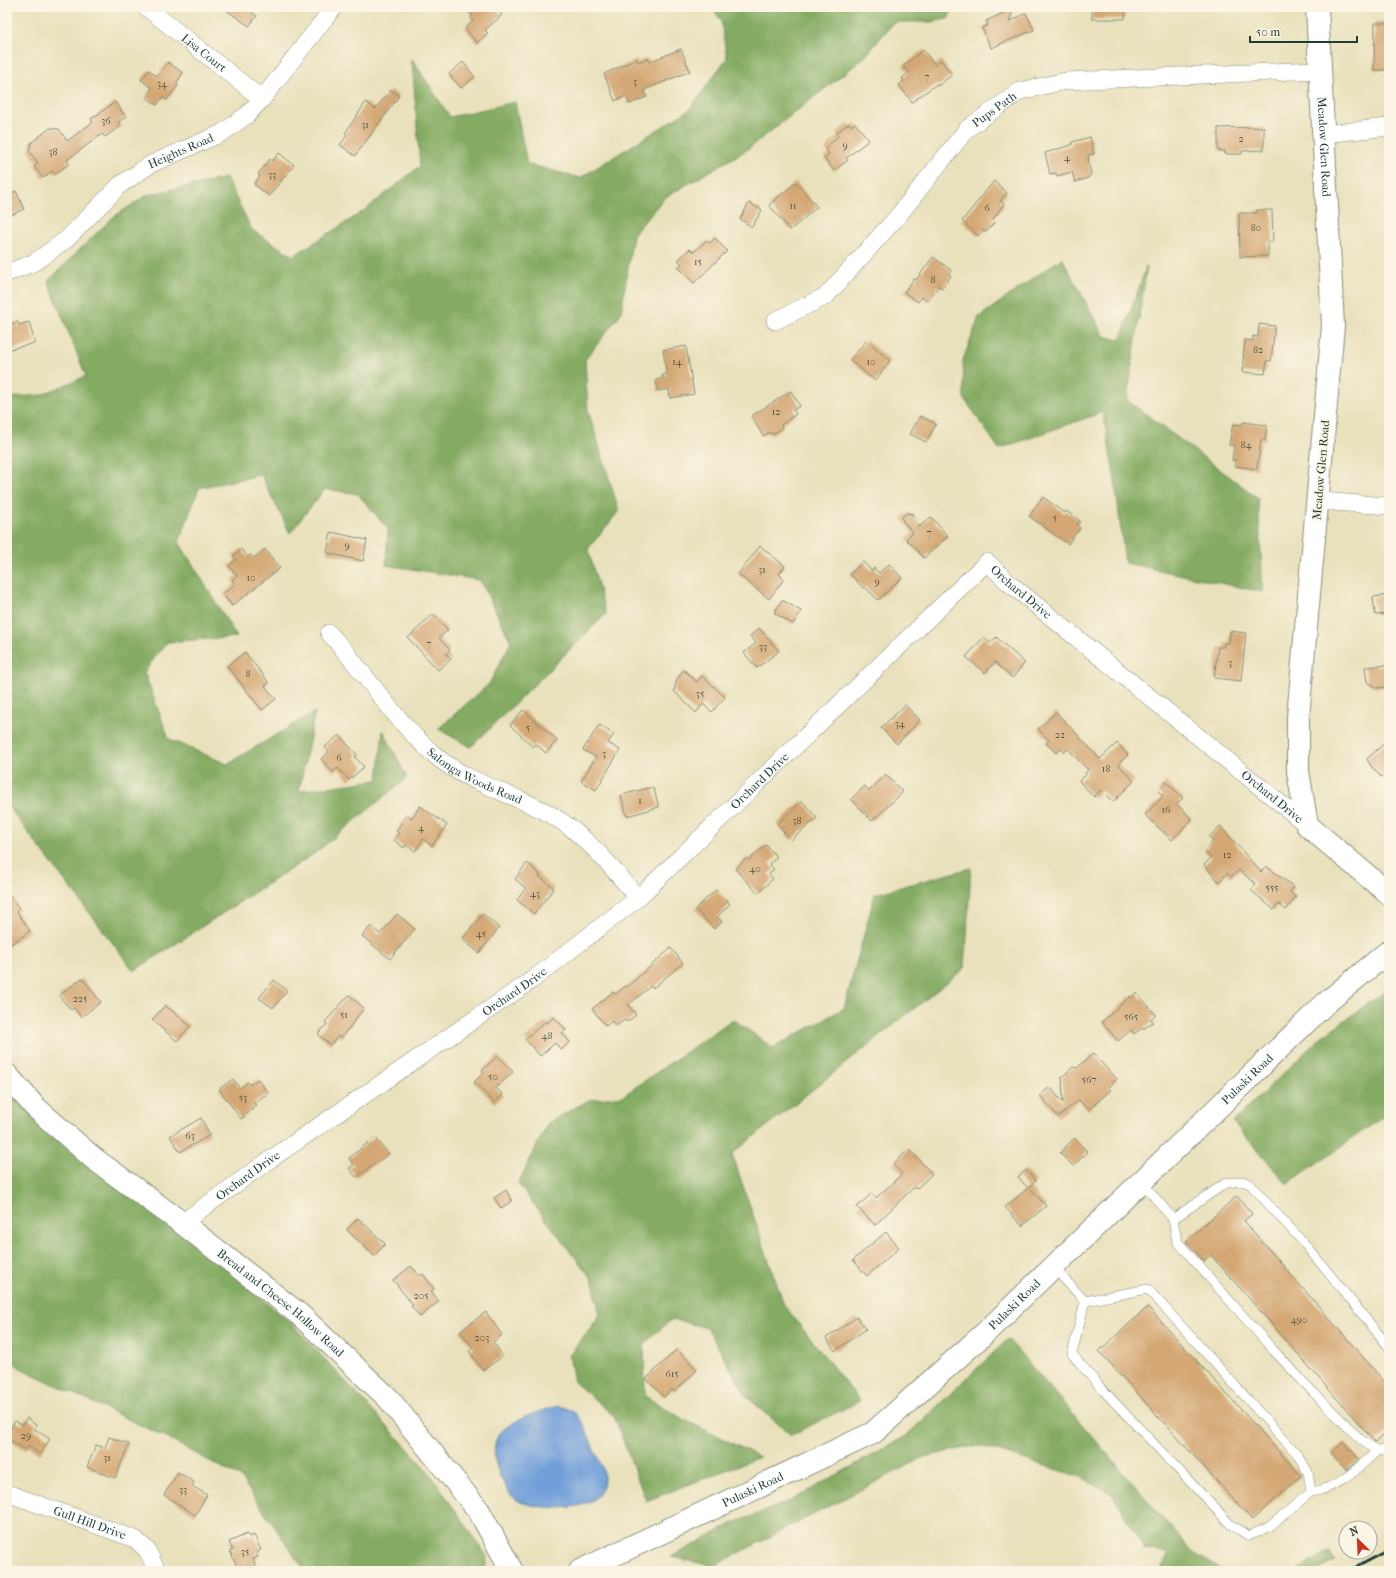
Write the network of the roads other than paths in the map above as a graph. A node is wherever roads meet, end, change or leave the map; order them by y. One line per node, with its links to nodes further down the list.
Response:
1 (146, 7): 5 (street, Lisa Court)
2 (334, 7): 5 (street, Heights Road)
3 (1317, 7): 4 (main road, Meadow Glen Road)
4 (1319, 70): 7 (main road, Meadow Glen Road); 9 (street, Pups Path)
5 (262, 99): 8 (street, Heights Road)
6 (1389, 127): 7 (street)
7 (1324, 134): 10 (main road, Meadow Glen Road)
8 (7, 273)
9 (775, 321)
10 (1319, 501): 11 (street); 13 (main road, Meadow Glen Road)
11 (1389, 506)
12 (329, 633): 15 (street, Salonga Woods Road)
13 (1307, 825): 14 (main road); 15 (street, Orchard Drive)
14 (1389, 894)
15 (638, 898): 20 (street, Orchard Drive)
16 (1389, 951): 18 (main road, Pulaski Road)
17 (7, 1075): 20 (main road, Bread and Cheese Hollow Road)
18 (1141, 1181): 19 (lane); 21 (main road, Pulaski Road)
19 (1173, 1219): 23 (lane); 25 (lane)
20 (182, 1223): 29 (main road, Bread and Cheese Hollow Road)
21 (1052, 1267): 22 (lane); 30 (main road, Pulaski Road)
22 (1085, 1301): 27 (lane); 27 (lane)
23 (1389, 1346)
24 (1389, 1450): 25 (lane)
25 (1377, 1451): 27 (lane)
26 (7, 1492): 28 (street, Gull Hill Drive)
27 (1311, 1492)
28 (157, 1571)
29 (512, 1571)
30 (580, 1571)

